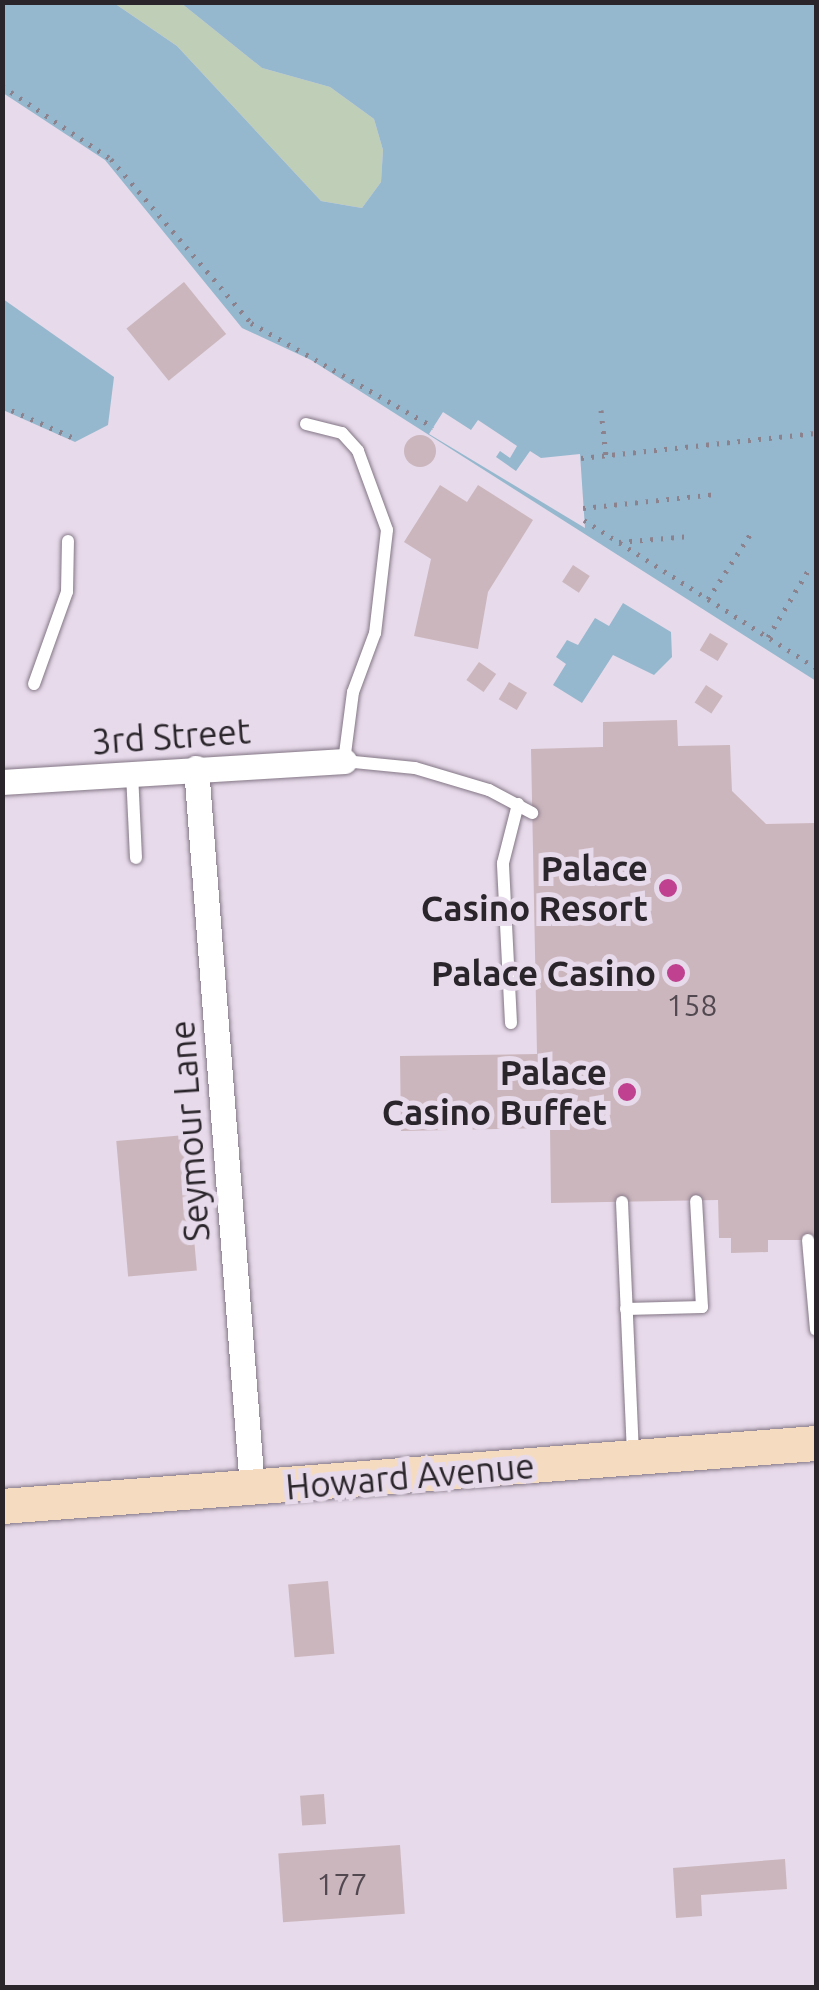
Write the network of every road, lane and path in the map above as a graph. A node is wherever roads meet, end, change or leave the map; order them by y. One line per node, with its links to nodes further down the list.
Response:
1 (2, 86): 5 (path)
2 (2, 406): 7 (path)
3 (601, 410): 8 (path)
4 (306, 424): 22 (lane)
5 (433, 427)
6 (816, 433): 8 (path)
7 (74, 438)
8 (606, 455): 9 (path)
9 (580, 458)
10 (717, 494): 11 (path)
11 (583, 508)
12 (584, 520): 16 (path)
13 (751, 532): 18 (path)
14 (690, 536): 16 (path)
15 (68, 541): 21 (lane)
16 (620, 542): 18 (path)
17 (809, 569): 19 (path)
18 (708, 600): 19 (path)
19 (768, 637): 20 (path)
20 (816, 668)
21 (34, 684)
22 (344, 761): 23 (street, 3rd Street); 26 (lane)
23 (196, 768): 24 (street, 3rd Street); 38 (street, Seymour Lane)
24 (132, 773): 25 (street, 3rd Street); 28 (lane)
25 (2, 782)
26 (518, 804): 27 (lane); 29 (lane)
27 (532, 813)
28 (136, 858)
29 (511, 1023)
30 (696, 1201): 34 (lane)
31 (622, 1202): 34 (lane)
32 (808, 1240): 33 (lane)
33 (814, 1268): 35 (lane)
34 (626, 1309): 37 (lane)
35 (816, 1330)
36 (816, 1443): 37 (main road, Howard Avenue)
37 (634, 1457): 38 (main road, Howard Avenue)
38 (252, 1488): 39 (main road, Howard Avenue)
39 (2, 1506)

